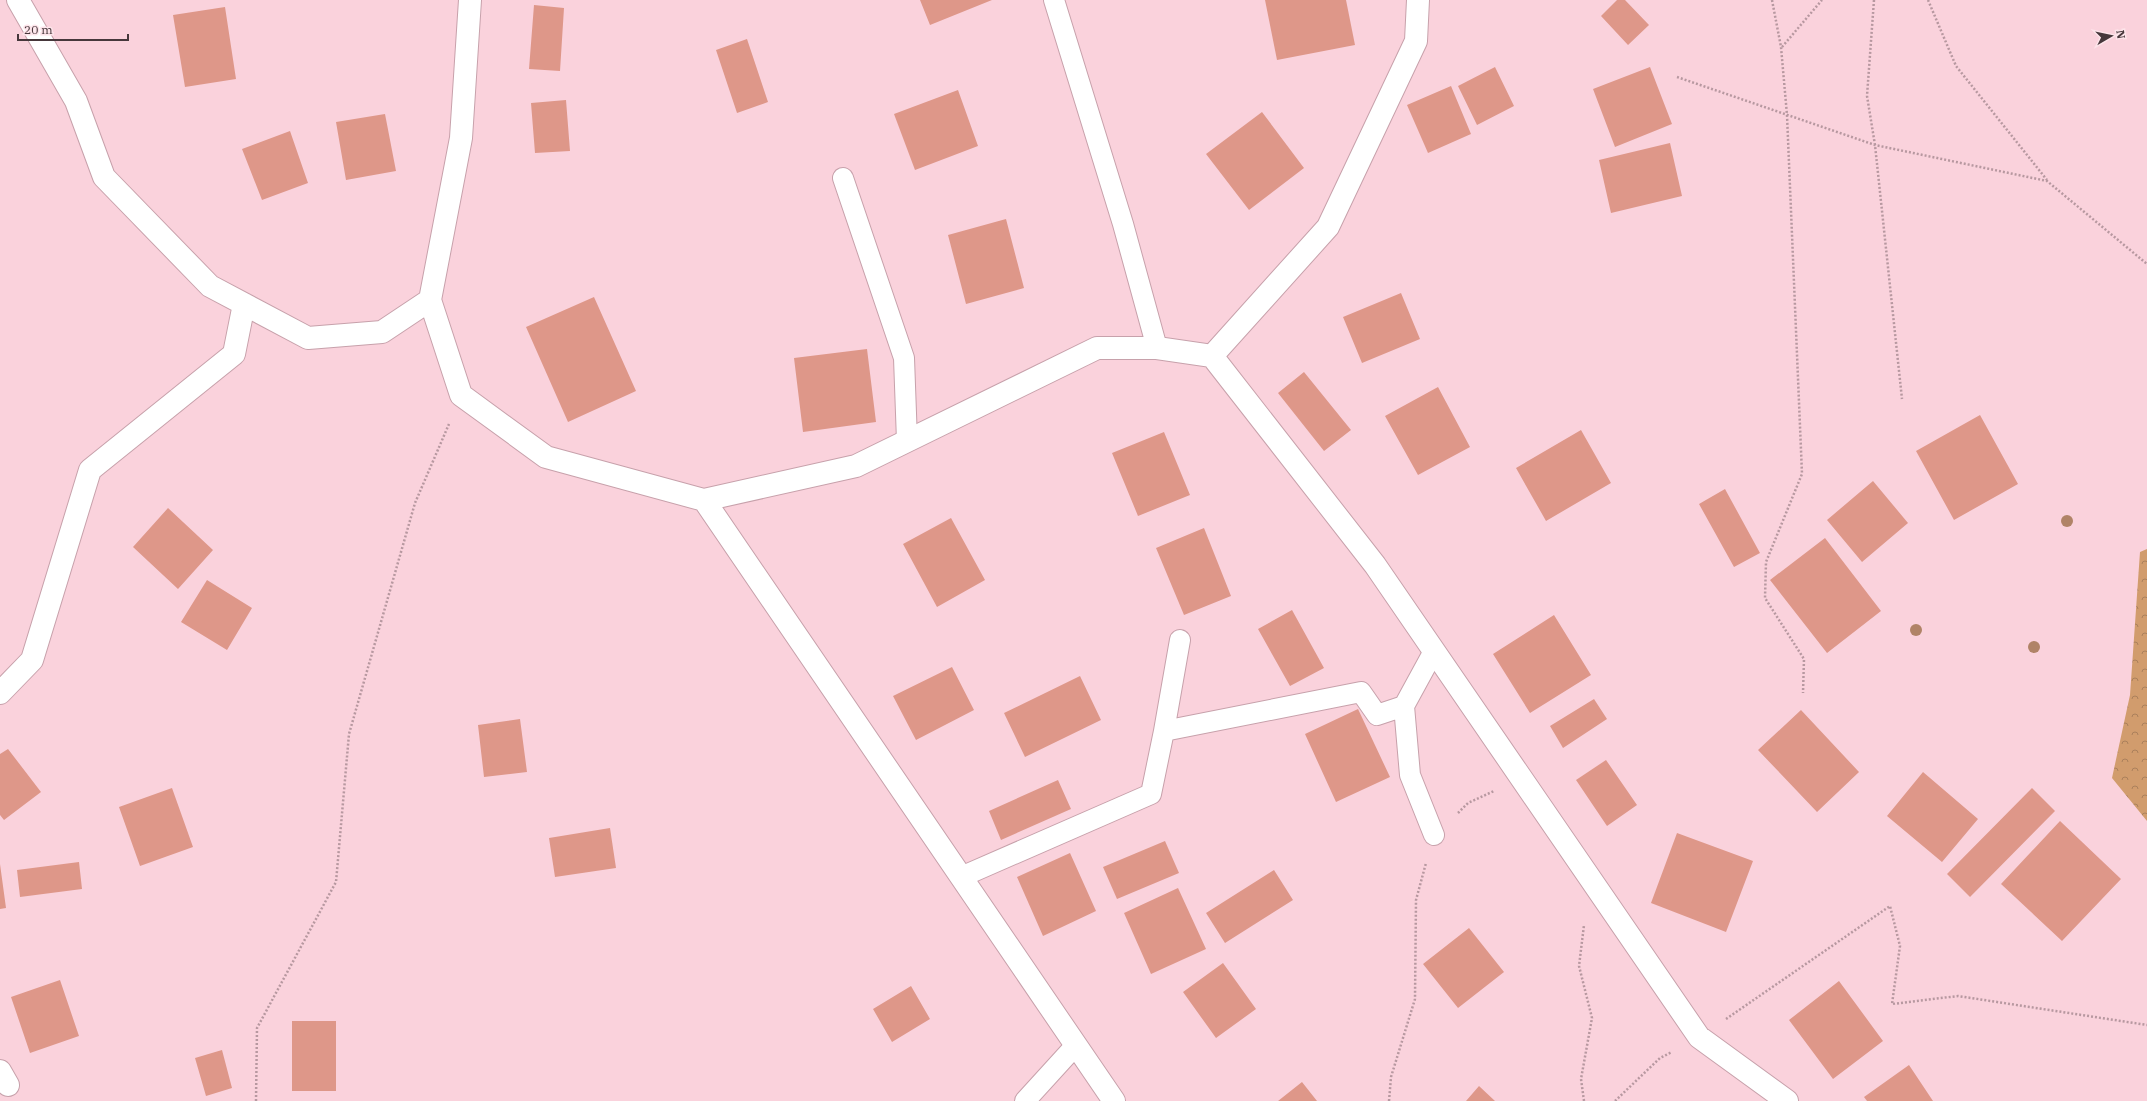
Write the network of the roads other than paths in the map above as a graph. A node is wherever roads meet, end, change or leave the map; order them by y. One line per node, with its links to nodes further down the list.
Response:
1 (18, 0): 7 (street)
2 (470, 0): 6 (street)
3 (1054, 0): 8 (lane)
4 (1418, 0): 9 (street)
5 (843, 178): 10 (lane)
6 (430, 300): 7 (street); 11 (street)
7 (244, 304): 14 (street)
8 (1157, 348): 9 (street); 10 (street)
9 (1212, 356): 13 (street)
10 (907, 441): 11 (street)
11 (704, 500): 18 (street)
12 (1180, 640): 16 (lane)
13 (1434, 651): 15 (lane); 22 (street)
14 (0, 693)
15 (1404, 706): 16 (lane); 17 (lane)
16 (1164, 731): 18 (lane)
17 (1434, 835)
18 (961, 877): 19 (street)
19 (1076, 1045): 20 (lane); 21 (street)
20 (1025, 1101)
21 (1114, 1101)
22 (1787, 1101)

